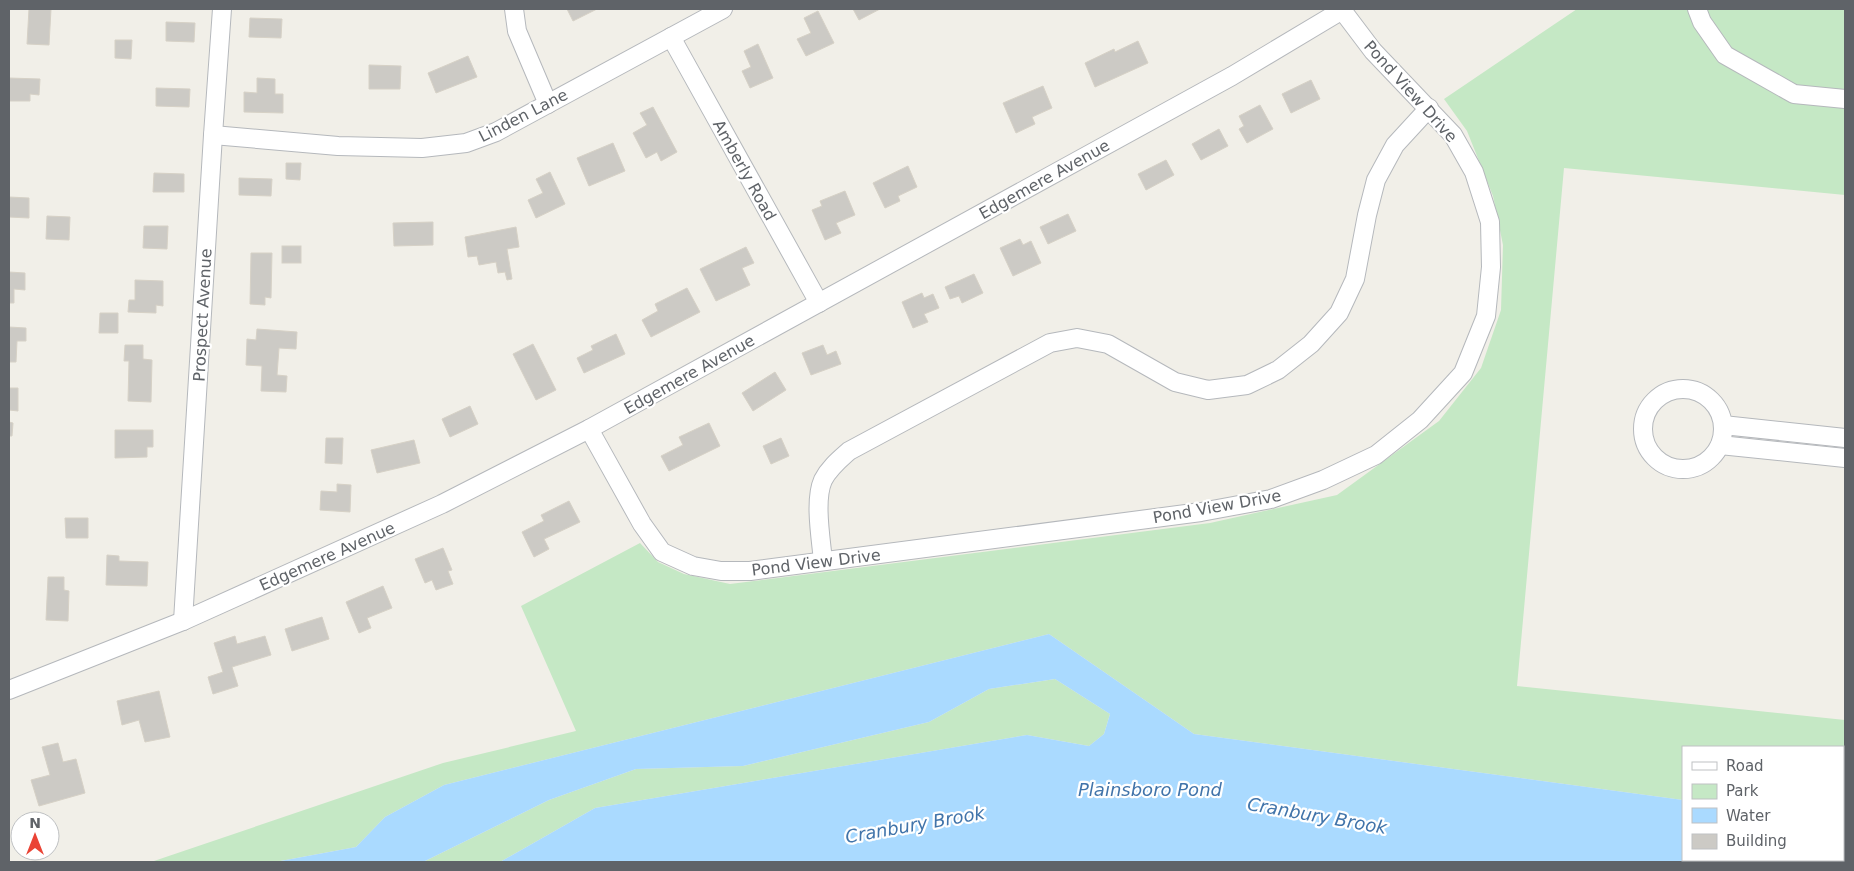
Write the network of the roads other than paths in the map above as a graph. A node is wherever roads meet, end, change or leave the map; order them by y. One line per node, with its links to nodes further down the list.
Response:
1 (222, 9): 10 (street, Prospect Avenue)
2 (514, 9): 8 (street)
3 (723, 9): 6 (street, Linden Lane)
4 (1343, 9): 9 (street, Pond View Drive); 11 (street, Edgemere Avenue)
5 (1697, 9): 7 (street)
6 (671, 37): 8 (street, Linden Lane); 11 (street, Amberly Road)
7 (1845, 99)
8 (548, 104): 10 (street, Linden Lane)
9 (1429, 108): 17 (street); 17 (street, Pond View Drive)
10 (213, 135): 18 (street, Prospect Avenue)
11 (819, 303): 13 (street, Edgemere Avenue)
12 (1723, 425): 14 (street); 15 (street); 15 (street)
13 (589, 428): 17 (street, Pond View Drive); 18 (street, Edgemere Avenue)
14 (1845, 438)
15 (1720, 445): 16 (street)
16 (1845, 458)
17 (823, 561)
18 (183, 621): 19 (street, Edgemere Avenue)
19 (9, 690)

